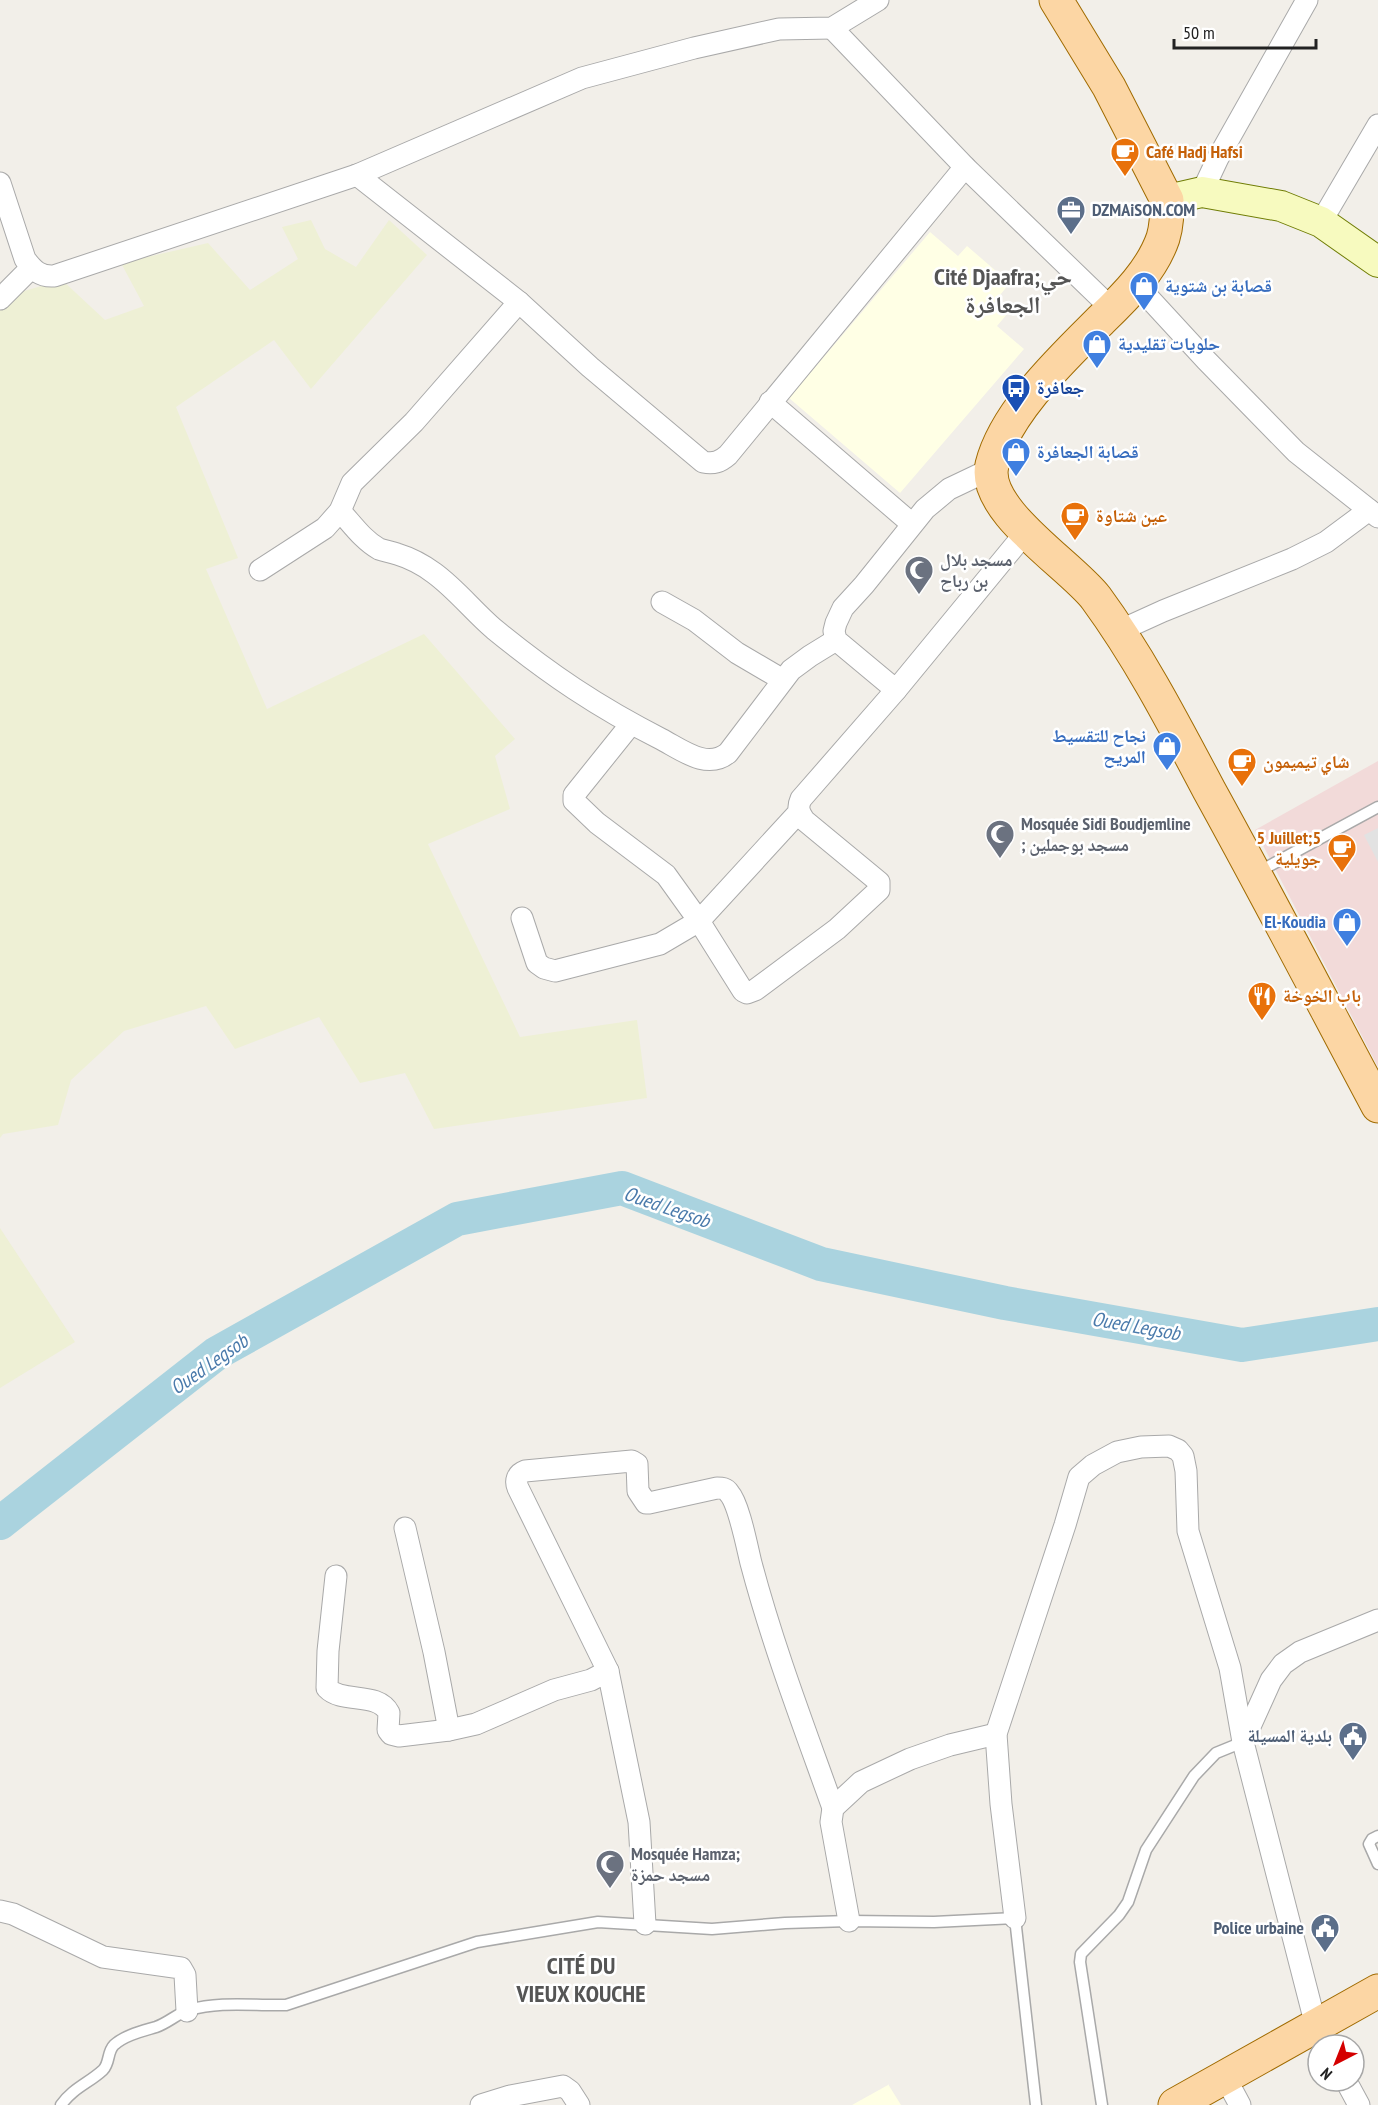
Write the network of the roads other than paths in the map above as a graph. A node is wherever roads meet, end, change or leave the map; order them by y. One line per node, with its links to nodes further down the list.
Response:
1 (878, 0): 4 (street)
2 (1056, 0): 10 (main road)
3 (1307, 0): 9 (street)
4 (832, 28): 6 (street); 7 (street)
5 (1378, 125): 11 (street)
6 (965, 167): 17 (street); 18 (street)
7 (357, 175): 13 (street); 16 (street)
8 (0, 183): 13 (street)
9 (1202, 192): 10 (street); 11 (street)
10 (1167, 200): 14 (main road)
11 (1321, 222): 12 (street)
12 (1378, 262)
13 (31, 268): 15 (street)
14 (1136, 284): 17 (main road); 21 (street)
15 (0, 299)
16 (519, 302): 18 (street); 20 (street)
17 (1112, 309): 19 (main road)
18 (770, 402): 22 (street)
19 (991, 468): 22 (street); 23 (main road)
20 (340, 511): 24 (street); 30 (street)
21 (1374, 513): 26 (street)
22 (912, 524): 27 (street)
23 (1026, 532): 26 (main road); 29 (street)
24 (260, 570)
25 (662, 602): 28 (street)
26 (1119, 631): 33 (main road)
27 (836, 640): 28 (street); 29 (street)
28 (783, 680): 30 (street)
29 (896, 690): 32 (street)
30 (631, 724): 35 (street)
31 (1378, 807): 33 (lane)
32 (799, 812): 35 (street); 35 (street)
33 (1255, 874): 36 (main road)
34 (522, 918): 35 (street)
35 (699, 921)
36 (1378, 1106)
37 (405, 1528): 41 (street)
38 (336, 1575): 41 (street)
39 (1378, 1620): 43 (street)
40 (608, 1671): 41 (street); 44 (street); 50 (street)
41 (449, 1730)
42 (996, 1734): 43 (street); 44 (street); 48 (street)
43 (1243, 1742): 53 (street); 61 (lane)
44 (832, 1808): 49 (street)
45 (1378, 1836): 46 (lane)
46 (1378, 1864)
47 (0, 1911): 52 (street)
48 (1015, 1918): 49 (lane); 60 (lane)
49 (849, 1921): 50 (lane)
50 (645, 1924): 52 (lane)
51 (1378, 1990): 54 (main road)
52 (187, 2011): 57 (lane)
53 (1320, 2033)
54 (1324, 2033)
55 (1306, 2045): 56 (main road)
56 (1233, 2091): 62 (main road)
57 (61, 2105)
58 (481, 2105): 59 (street)
59 (579, 2105)
60 (1036, 2105)
61 (1102, 2105)
62 (1175, 2105)

